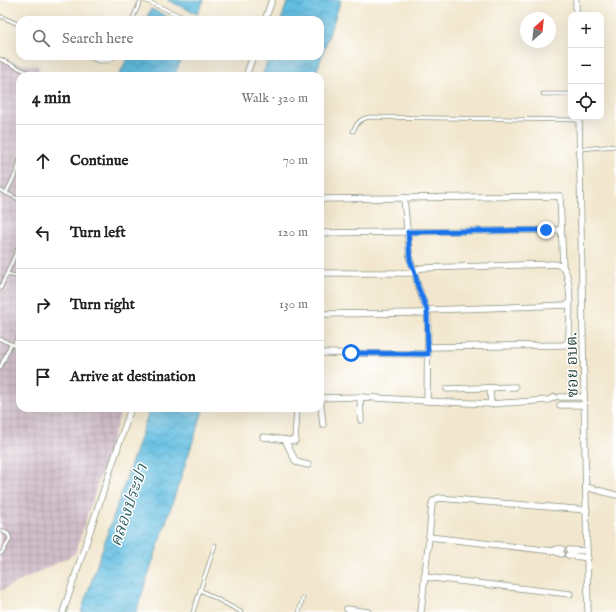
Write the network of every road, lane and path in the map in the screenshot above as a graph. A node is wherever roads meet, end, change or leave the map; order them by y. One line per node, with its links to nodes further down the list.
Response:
1 (142, 0): 6 (lane); 7 (lane)
2 (272, 0): 8 (street)
3 (576, 0): 4 (street)
4 (576, 12)
5 (0, 16): 9 (lane)
6 (134, 16)
7 (180, 16)
8 (266, 16)
9 (16, 23)
10 (0, 59): 14 (lane)
11 (96, 60): 12 (lane)
12 (109, 60)
13 (252, 60): 15 (street)
14 (25, 72)
15 (247, 72)
16 (543, 94): 17 (lane)
17 (568, 94)
18 (568, 119): 20 (lane)
19 (579, 120): 22 (street, ซอย อบต.)
20 (353, 131)
21 (616, 146): 22 (lane)
22 (579, 149): 54 (street, ซอย อบต.)
23 (16, 171): 25 (lane)
24 (0, 190): 25 (lane)
25 (6, 193): 26 (lane)
26 (16, 198)
27 (404, 198): 28 (street); 29 (street); 30 (street)
28 (324, 199)
29 (561, 230): 30 (street); 33 (street)
30 (408, 232): 31 (street); 35 (street)
31 (324, 233)
32 (16, 254): 36 (lane)
33 (563, 267): 35 (street); 39 (street)
34 (324, 273): 35 (street)
35 (415, 273): 40 (street)
36 (8, 274): 37 (lane); 38 (lane)
37 (16, 277)
38 (0, 289)
39 (569, 305): 40 (street); 46 (street)
40 (427, 311): 41 (street); 46 (street)
41 (324, 314)
42 (0, 339): 44 (lane)
43 (16, 339): 44 (lane)
44 (13, 345): 45 (lane); 48 (lane)
45 (16, 346)
46 (428, 350): 47 (street); 56 (street)
47 (324, 352)
48 (0, 368)
49 (516, 387): 50 (street)
50 (490, 388): 51 (street); 57 (street)
51 (447, 389)
52 (360, 397): 53 (street); 56 (street); 62 (street)
53 (324, 398)
54 (584, 398): 55 (street); 58 (street, ซอย อบต.)
55 (548, 400): 57 (street); 58 (street)
56 (427, 401): 57 (street)
57 (491, 404)
58 (584, 405): 67 (street, ซอย อบต.)
59 (130, 412): 82 (street)
60 (297, 412): 65 (street)
61 (321, 412): 63 (street)
62 (361, 420)
63 (322, 425)
64 (263, 437): 65 (street)
65 (285, 440): 66 (street)
66 (308, 465)
67 (586, 487): 68 (street); 69 (street, ซอย อบต.)
68 (616, 495)
69 (587, 510): 71 (street); 73 (street, ซอย อบต.)
70 (0, 530): 75 (lane)
71 (428, 537): 74 (street); 77 (street)
72 (215, 545): 78 (lane)
73 (587, 551): 76 (street, ซอย อบต.); 76 (street)
74 (562, 552)
75 (0, 554)
76 (588, 558): 88 (street, ซอย อบต.)
77 (424, 577): 79 (street); 87 (street)
78 (200, 590): 83 (lane); 84 (lane)
79 (570, 594)
80 (303, 598): 85 (lane)
81 (348, 609): 86 (street)
82 (63, 612)
83 (193, 612)
84 (241, 612)
85 (299, 612)
86 (368, 612)
87 (420, 612)
88 (588, 612)

